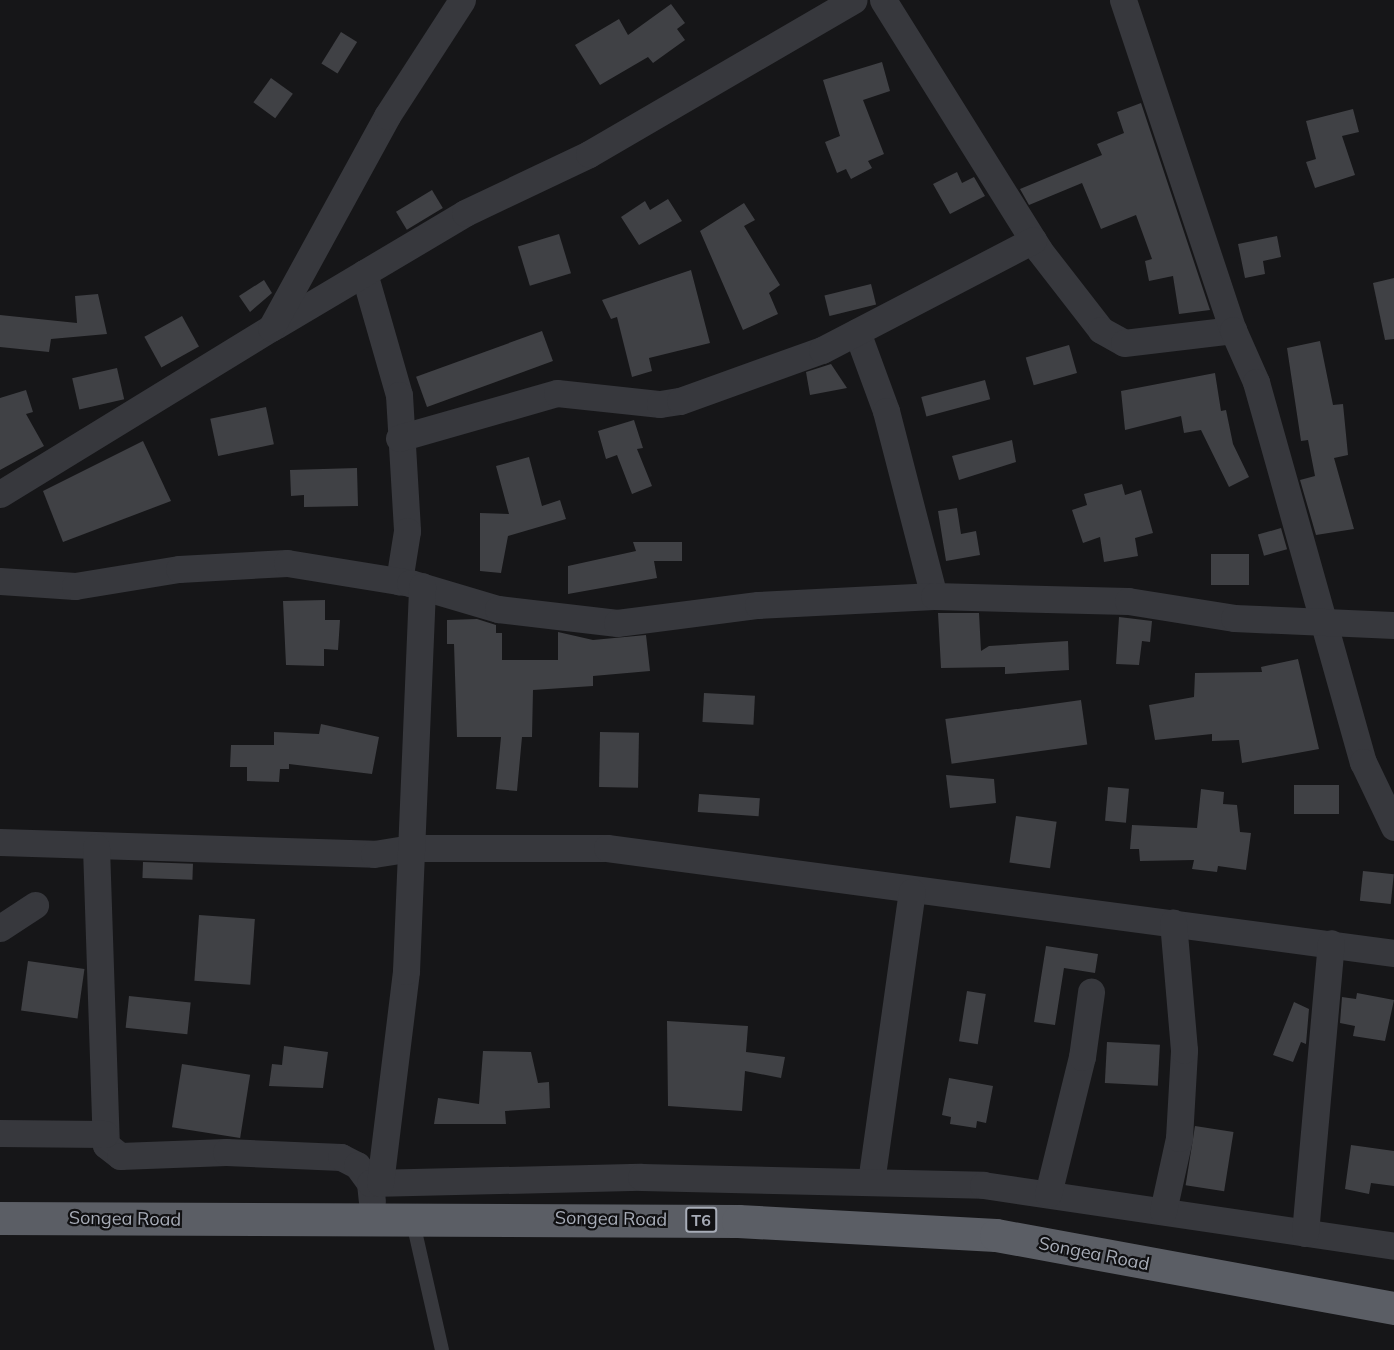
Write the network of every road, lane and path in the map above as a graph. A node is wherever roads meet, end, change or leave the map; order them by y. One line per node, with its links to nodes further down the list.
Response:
1 (462, 0): 7 (street)
2 (854, 0): 6 (street)
3 (883, 0): 5 (street)
4 (1122, 0): 8 (street)
5 (1033, 240): 8 (street); 9 (street)
6 (364, 273): 7 (street); 10 (street)
7 (271, 328): 11 (street)
8 (1233, 330): 15 (street)
9 (857, 332): 10 (street); 14 (street)
10 (399, 438): 13 (street)
11 (0, 494)
12 (0, 581): 13 (street)
13 (411, 584): 14 (street); 20 (street)
14 (934, 596): 15 (street)
15 (1321, 618): 16 (street); 17 (street)
16 (1394, 626)
17 (1394, 827)
18 (0, 842): 19 (street)
19 (96, 847): 20 (street); 29 (street)
20 (413, 848): 21 (street); 31 (street)
21 (912, 892): 23 (street); 30 (street)
22 (34, 905): 24 (street)
23 (1173, 922): 25 (street); 33 (street)
24 (0, 928)
25 (1330, 943): 26 (street); 37 (street)
26 (1394, 953)
27 (1091, 992): 32 (street)
28 (0, 1134): 29 (street)
29 (105, 1134): 31 (street)
30 (871, 1182): 31 (street); 32 (street)
31 (375, 1183): 35 (street)
32 (1048, 1194): 33 (street)
33 (1162, 1211): 37 (street)
34 (412, 1216): 35 (highway, Songea Road / T6); 39 (highway, Songea Road / T6); 40 (lane)
35 (374, 1217): 36 (highway, Songea Road / T6)
36 (0, 1218)
37 (1305, 1233): 38 (street)
38 (1394, 1246)
39 (1394, 1308)
40 (442, 1350)

